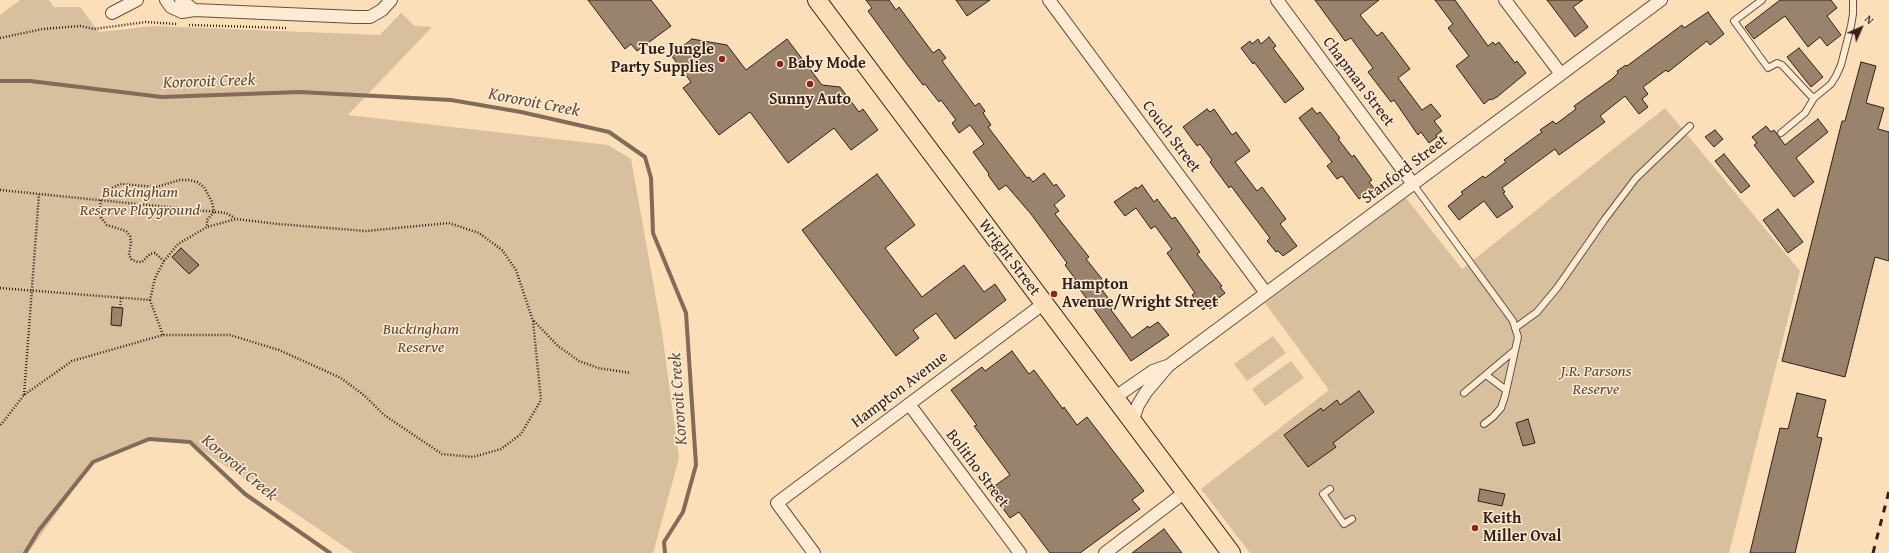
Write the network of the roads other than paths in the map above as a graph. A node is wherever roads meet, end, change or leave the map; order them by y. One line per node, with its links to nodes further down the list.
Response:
1 (137, 0): 13 (street)
2 (166, 0): 12 (street)
3 (181, 0): 12 (street)
4 (391, 0): 12 (street)
5 (817, 0): 20 (main road, Wright Street)
6 (1049, 0): 19 (street, Couch Street)
7 (1277, 0): 18 (street, Chapman Street)
8 (1505, 0): 14 (street)
9 (1661, 0): 14 (street, Stanford Street)
10 (1762, 0): 15 (lane)
11 (1853, 0): 15 (lane)
12 (194, 10)
13 (112, 13)
14 (1561, 74): 18 (street, Stanford Street)
15 (1814, 98): 17 (lane)
16 (1690, 126): 21 (lane)
17 (1781, 133)
18 (1413, 184): 19 (street, Stanford Street); 21 (lane)
19 (1266, 293): 23 (street, Stanford Street)
20 (1043, 304): 27 (main road, Wright Street); 28 (street, Hampton Avenue)
21 (1515, 328): 22 (lane)
22 (1515, 350): 24 (lane); 25 (lane)
23 (1168, 366): 27 (street, Stanford Street); 29 (street, Stanford Street)
24 (1486, 375): 25 (lane); 26 (lane)
25 (1506, 390): 30 (lane)
26 (1464, 393)
27 (1114, 398): 29 (main road, Wright Street)
28 (909, 404): 34 (street, Hampton Avenue); 35 (street, Bolitho Street)
29 (1132, 422): 32 (main road, Wright Street)
30 (1484, 424)
31 (1330, 489): 33 (lane)
32 (1185, 492): 36 (street); 37 (main road, Wright Street)
33 (1352, 519)
34 (814, 553)
35 (1020, 553)
36 (1105, 553)
37 (1231, 553)

